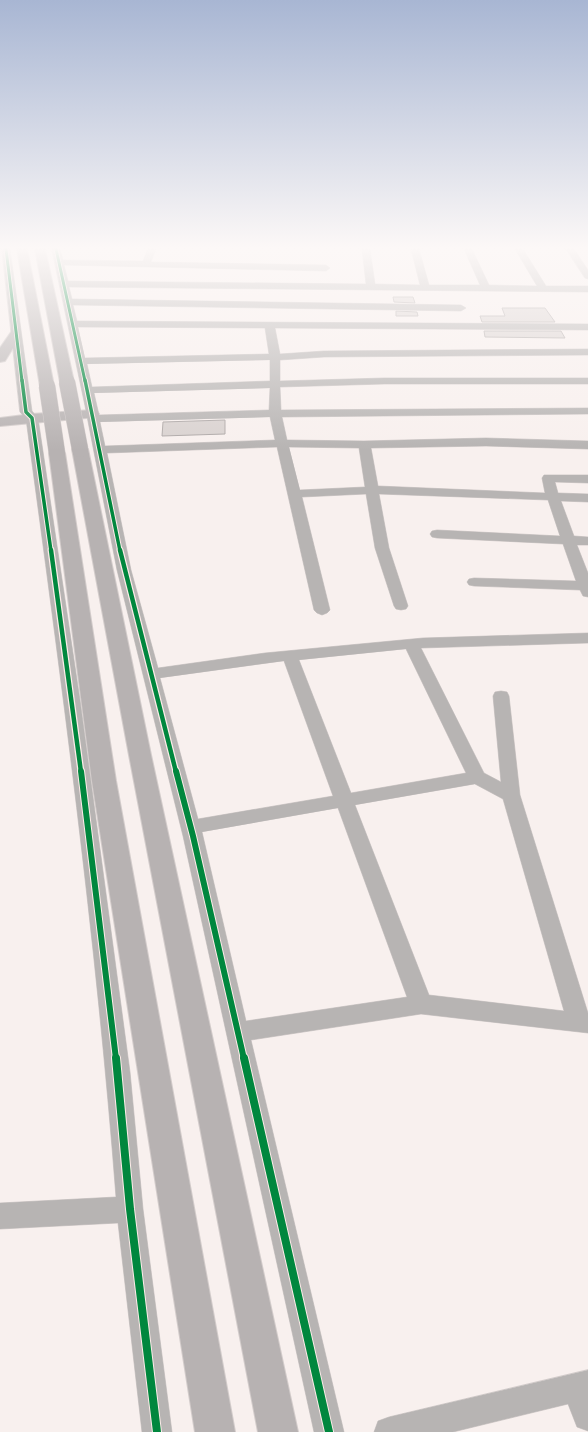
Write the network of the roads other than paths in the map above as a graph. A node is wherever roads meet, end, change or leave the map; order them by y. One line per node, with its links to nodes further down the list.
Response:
1 (15, 316): 8 (street)
2 (34, 316): 24 (highway, bridge)
3 (54, 316): 24 (highway, bridge)
4 (71, 316): 5 (street)
5 (73, 324): 6 (street); 12 (street)
6 (270, 326): 7 (street); 10 (street)
7 (588, 327)
8 (15, 335): 11 (highway); 19 (street)
9 (588, 352): 10 (street)
10 (276, 357): 12 (street); 14 (street)
11 (0, 358)
12 (81, 361): 15 (street)
13 (588, 381): 14 (street)
14 (275, 384): 15 (street); 17 (street)
15 (91, 407): 17 (street); 19 (highway); 24 (street)
16 (588, 411): 17 (street)
17 (275, 413): 21 (street)
18 (0, 415): 19 (highway)
19 (29, 415): 20 (highway); 49 (street)
20 (0, 422)
21 (281, 443): 22 (street); 24 (street); 27 (street)
22 (364, 445): 23 (street); 26 (street)
23 (588, 445)
24 (79, 451): 40 (street); 54 (highway); 55 (highway)
25 (588, 479): 28 (street)
26 (372, 490): 27 (street); 28 (street); 35 (street)
27 (294, 494): 36 (street)
28 (553, 497): 29 (street); 31 (street)
29 (588, 498)
30 (437, 534): 31 (street)
31 (569, 540): 32 (street); 34 (street)
32 (588, 541)
33 (474, 582): 34 (street)
34 (587, 589)
35 (401, 606)
36 (322, 610)
37 (588, 638): 38 (street)
38 (411, 644): 39 (street); 42 (street)
39 (290, 656): 40 (street); 44 (street)
40 (151, 674): 45 (street)
41 (501, 696): 43 (street)
42 (477, 777): 43 (street); 44 (street)
43 (511, 795): 47 (street)
44 (345, 800): 45 (street); 46 (street)
45 (191, 827): 48 (street)
46 (421, 1004): 47 (street); 48 (street)
47 (584, 1023)
48 (237, 1032): 56 (street)
49 (130, 1209): 50 (street); 53 (street)
50 (0, 1216)
51 (582, 1386): 52 (street); 57 (street)
52 (588, 1416)
53 (157, 1432)
54 (215, 1432)
55 (278, 1432)
56 (328, 1432)
57 (389, 1432)

